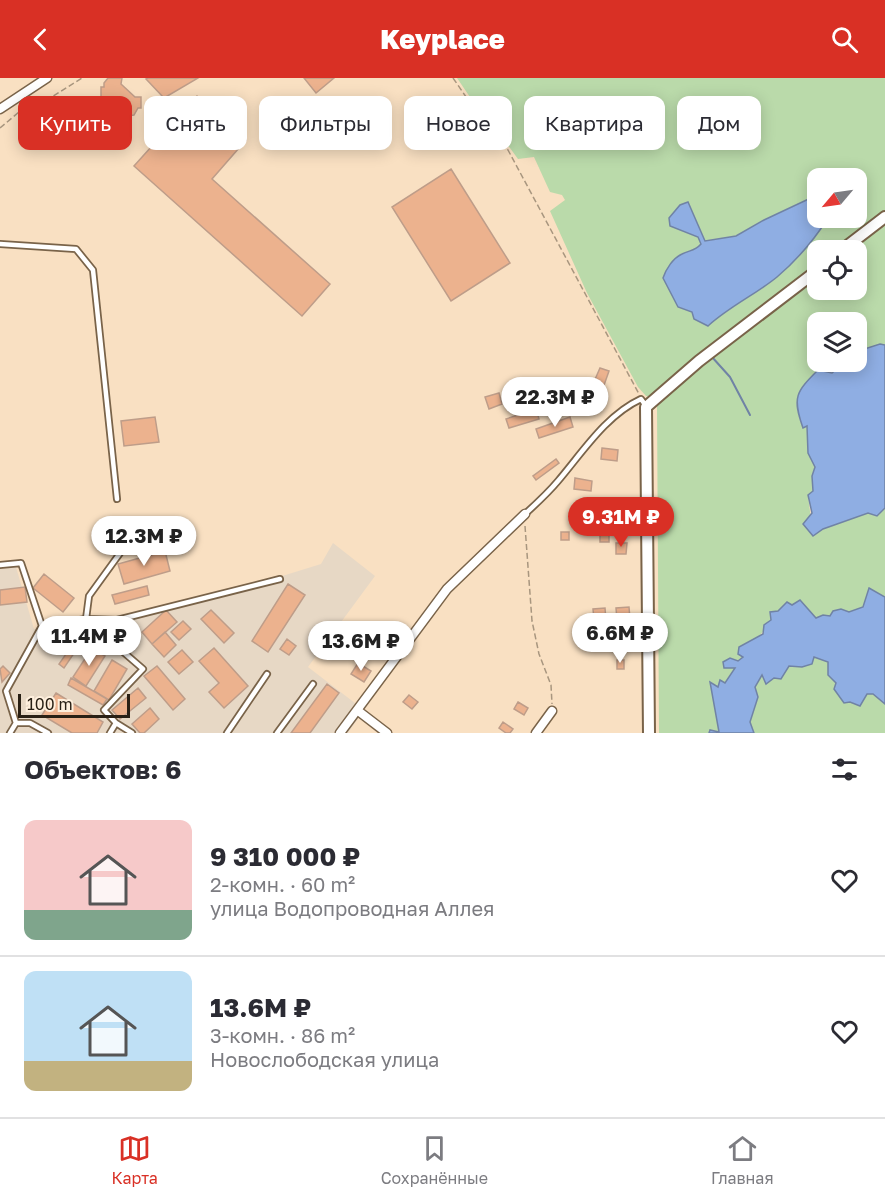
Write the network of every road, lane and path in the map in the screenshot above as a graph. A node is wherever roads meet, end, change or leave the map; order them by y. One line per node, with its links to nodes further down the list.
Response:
1 (47, 78): 4 (street)
2 (82, 78): 5 (path)
3 (453, 78): 10 (path)
4 (0, 109)
5 (0, 128)
6 (885, 217): 7 (street)
7 (855, 240)
8 (0, 244): 11 (lane)
9 (807, 278): 10 (street)
10 (644, 403): 12 (lane); 36 (street)
11 (117, 499)
12 (525, 514): 23 (street); 24 (path)
13 (131, 538): 16 (lane)
14 (0, 565): 17 (lane)
15 (280, 579): 16 (lane)
16 (86, 619): 17 (lane)
17 (42, 626): 22 (lane)
18 (95, 639): 26 (lane)
19 (267, 674): 31 (lane)
20 (313, 684): 32 (lane)
21 (0, 687): 22 (lane)
22 (6, 691): 25 (lane)
23 (357, 710): 33 (street); 34 (street)
24 (552, 711): 35 (street)
25 (16, 723): 27 (lane); 28 (lane)
26 (116, 723): 29 (lane); 30 (lane)
27 (10, 733)
28 (48, 733)
29 (110, 733)
30 (132, 733)
31 (227, 733)
32 (277, 733)
33 (340, 733)
34 (387, 733)
35 (536, 733)
36 (649, 733)

